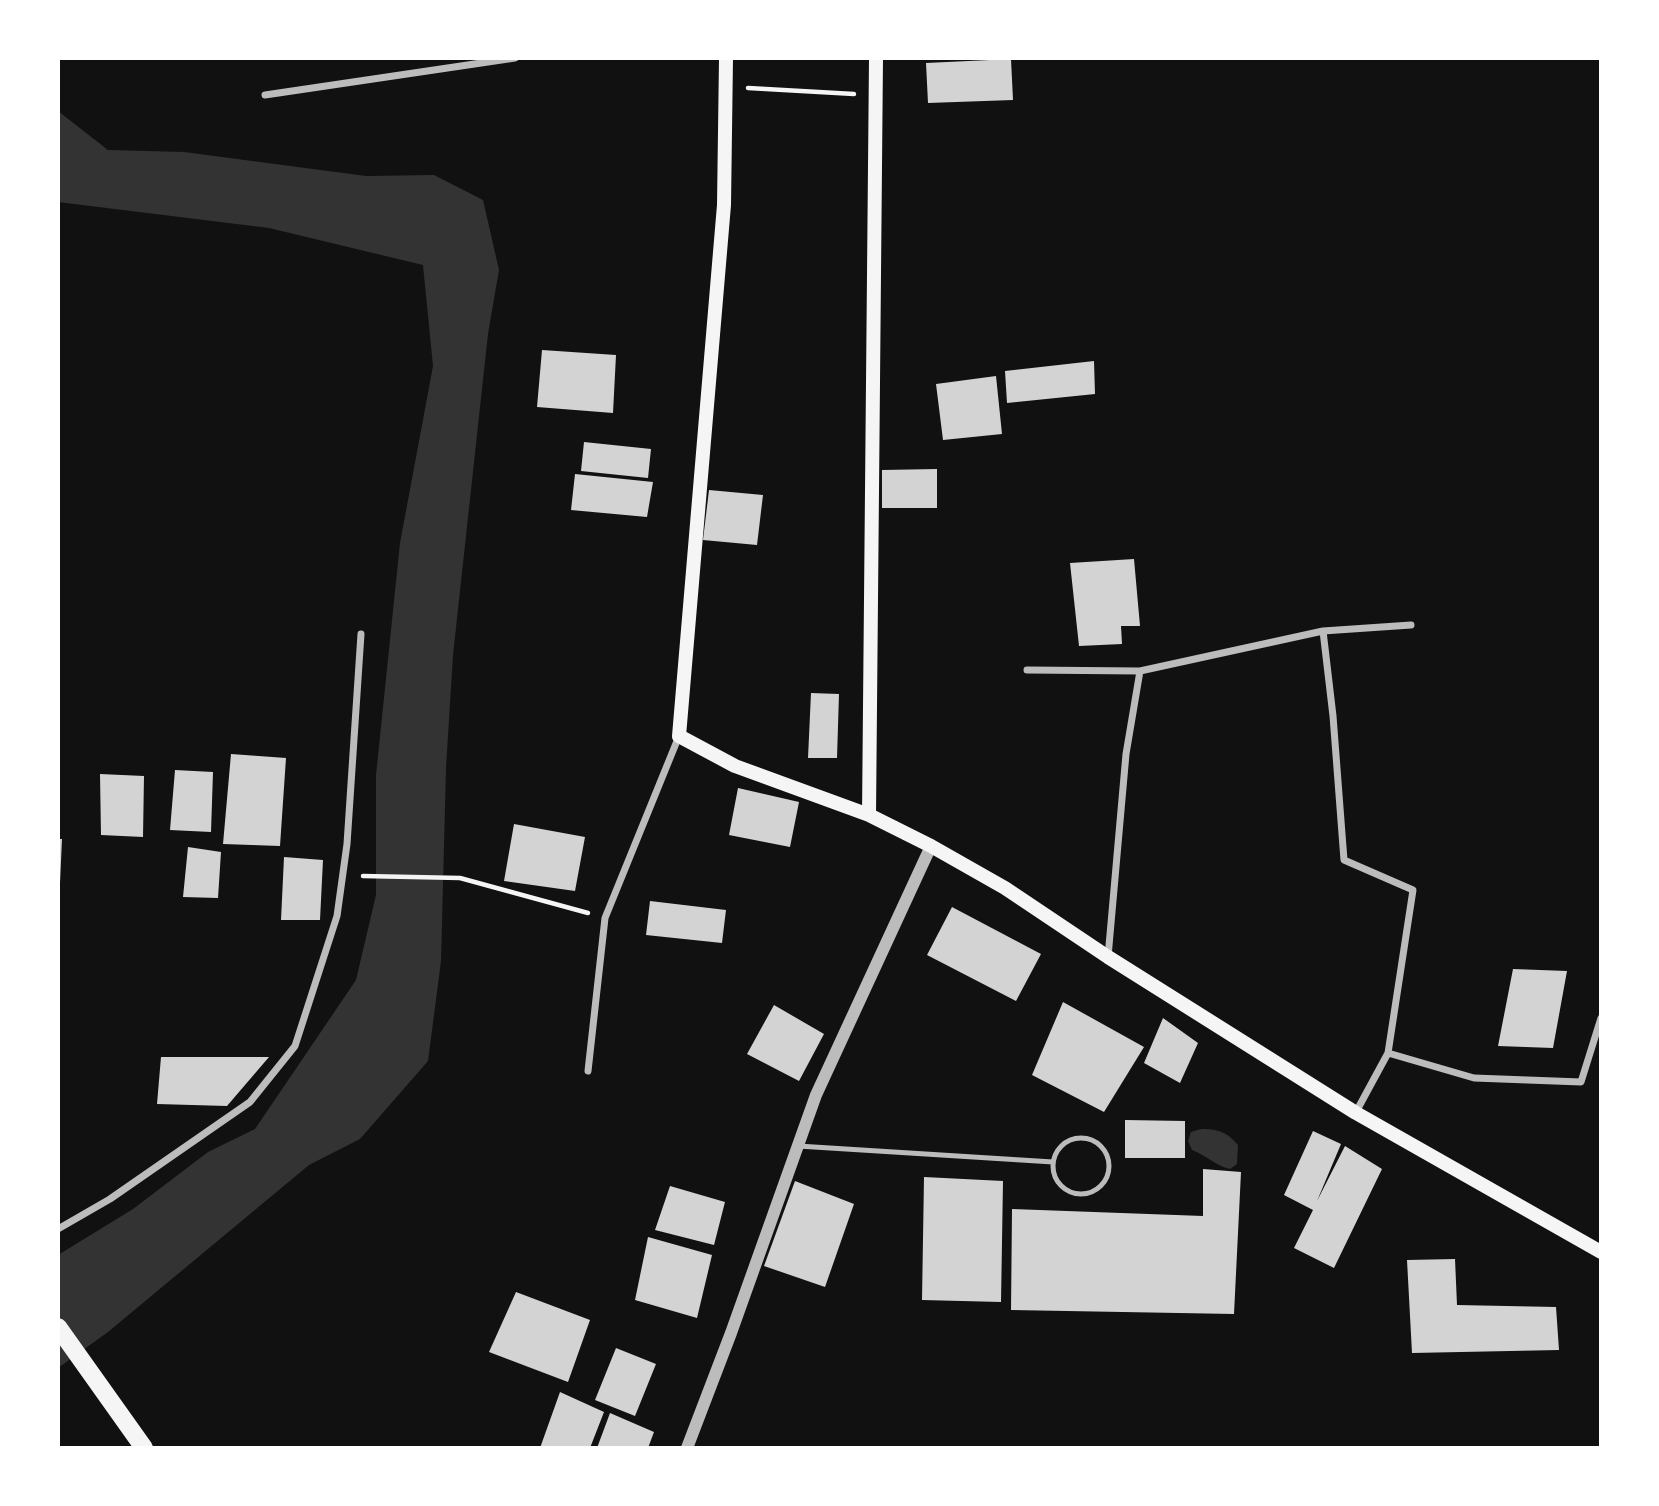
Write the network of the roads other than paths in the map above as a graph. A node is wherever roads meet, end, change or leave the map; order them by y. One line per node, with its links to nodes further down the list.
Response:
1 (515, 58): 4 (street)
2 (726, 58): 10 (main road)
3 (876, 58): 11 (main road)
4 (265, 95)
5 (1411, 625): 6 (street)
6 (1323, 631): 9 (street); 15 (street)
7 (361, 634): 20 (street)
8 (1027, 670): 9 (street)
9 (1140, 671): 13 (street)
10 (679, 736): 11 (main road); 16 (street)
11 (869, 816): 12 (main road)
12 (931, 846): 13 (main road); 18 (street)
13 (1108, 957): 17 (main road)
14 (1601, 1018): 15 (street)
15 (1388, 1054): 17 (street)
16 (588, 1071)
17 (1356, 1113): 21 (main road)
18 (798, 1146): 19 (lane); 24 (street)
19 (1053, 1162): 19 (lane)
20 (58, 1230)
21 (1601, 1252)
22 (58, 1326): 23 (main road)
23 (144, 1448)
24 (687, 1448)

